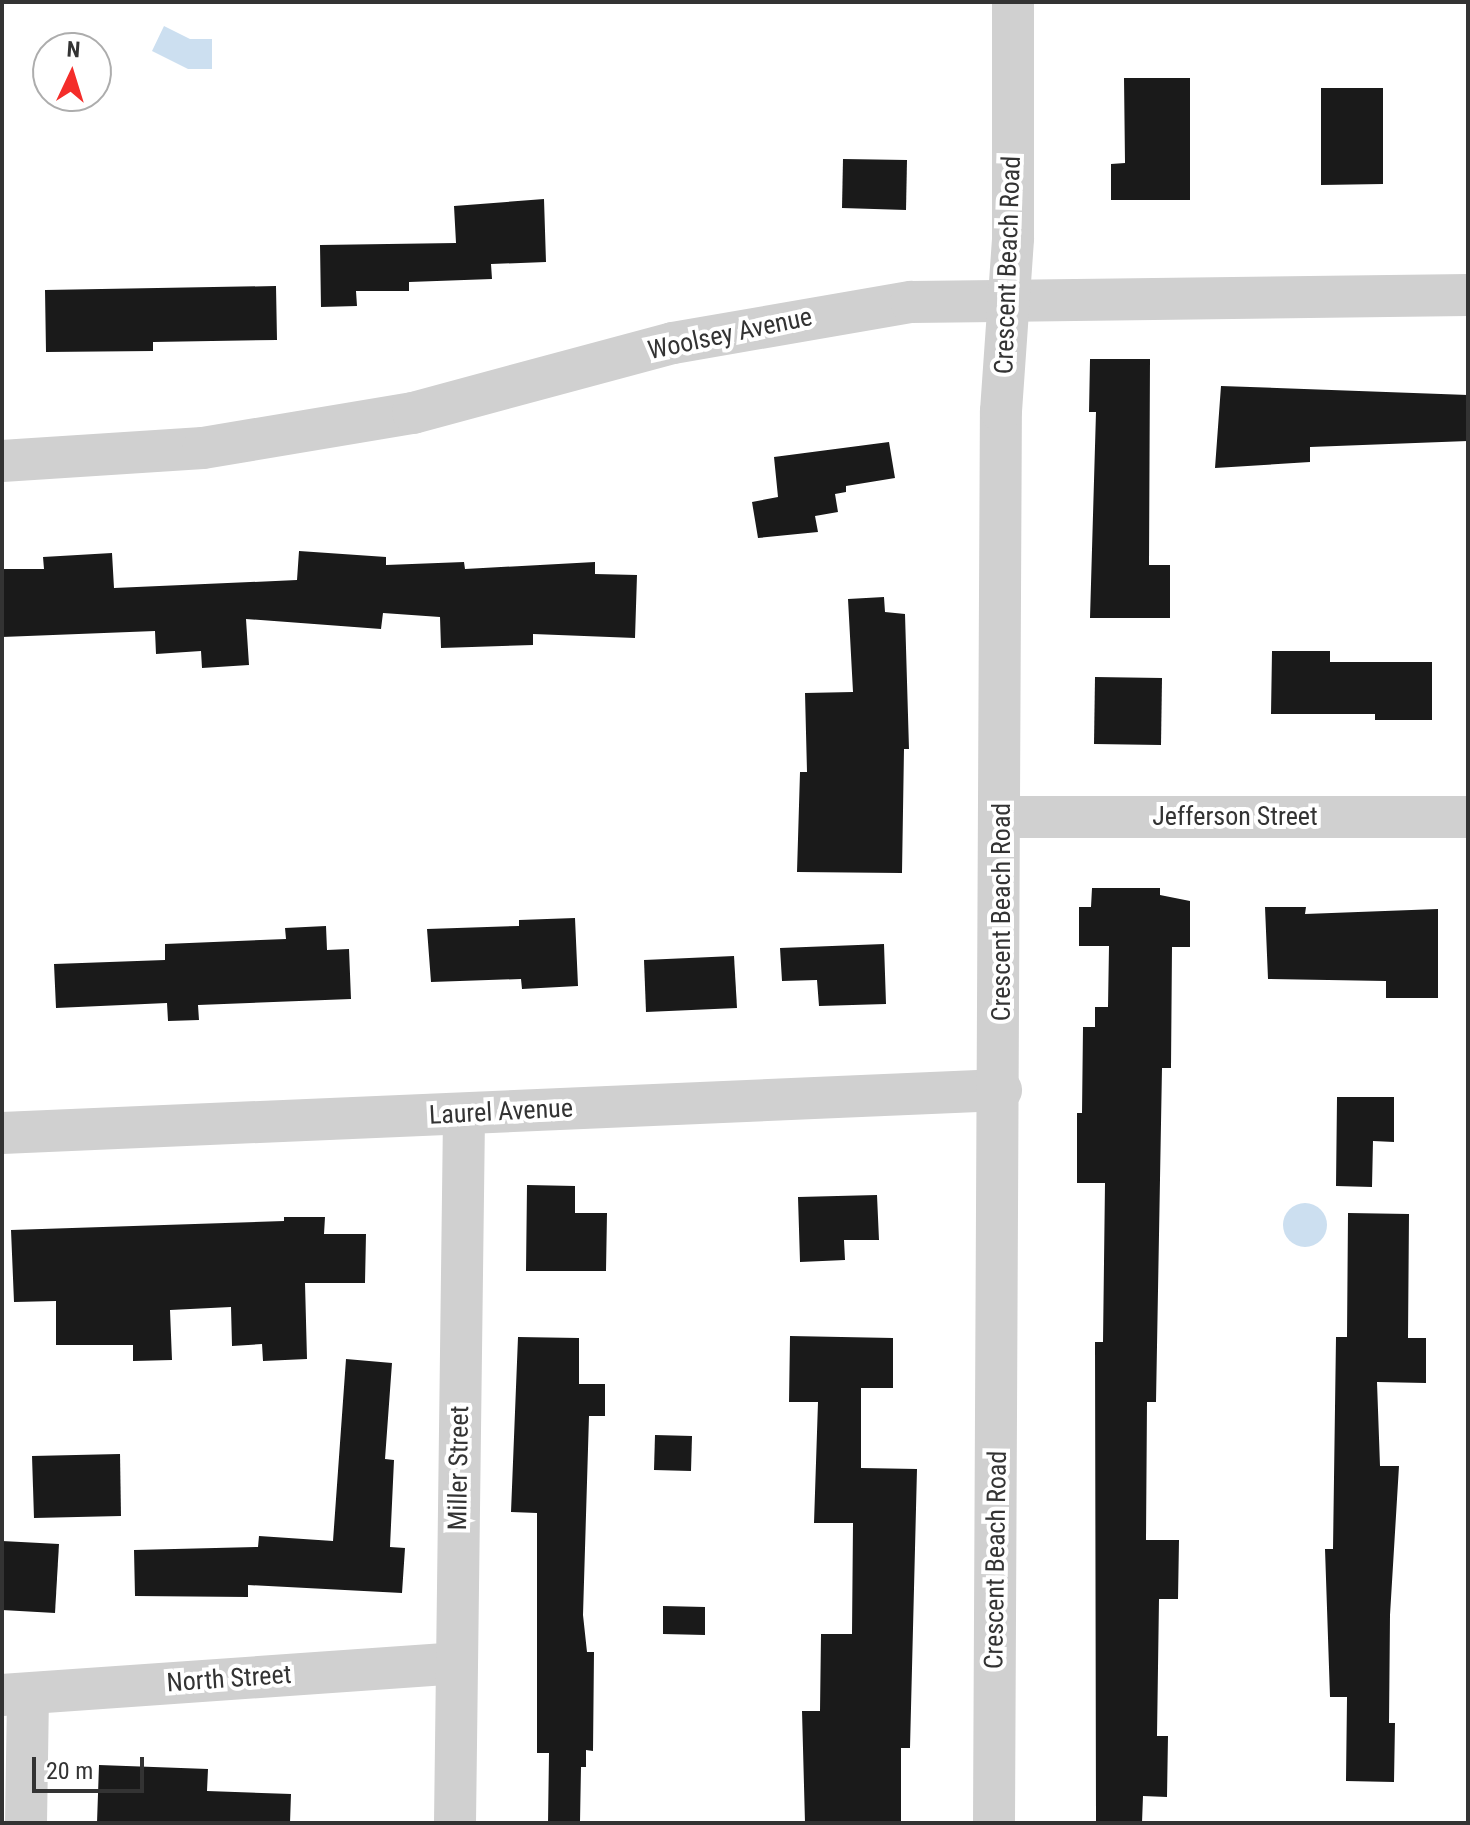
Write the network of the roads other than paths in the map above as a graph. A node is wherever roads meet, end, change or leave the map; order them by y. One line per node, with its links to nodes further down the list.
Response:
1 (1013, 2): 3 (street, Crescent Beach Road)
2 (1468, 295): 3 (street, Woolsey Avenue)
3 (1007, 300): 4 (street, Woolsey Avenue); 5 (street, Crescent Beach Road)
4 (2, 461)
5 (1002, 817): 6 (street, Jefferson Street); 7 (street, Crescent Beach Road)
6 (1468, 817)
7 (1001, 1090): 8 (street, Laurel Avenue); 14 (street, Crescent Beach Road)
8 (464, 1114): 9 (street, Laurel Avenue); 10 (street, Miller Street)
9 (2, 1133)
10 (456, 1663): 11 (street, North Street); 13 (street, Miller Street)
11 (15, 1694): 12 (street)
12 (26, 1823)
13 (455, 1823)
14 (994, 1823)

